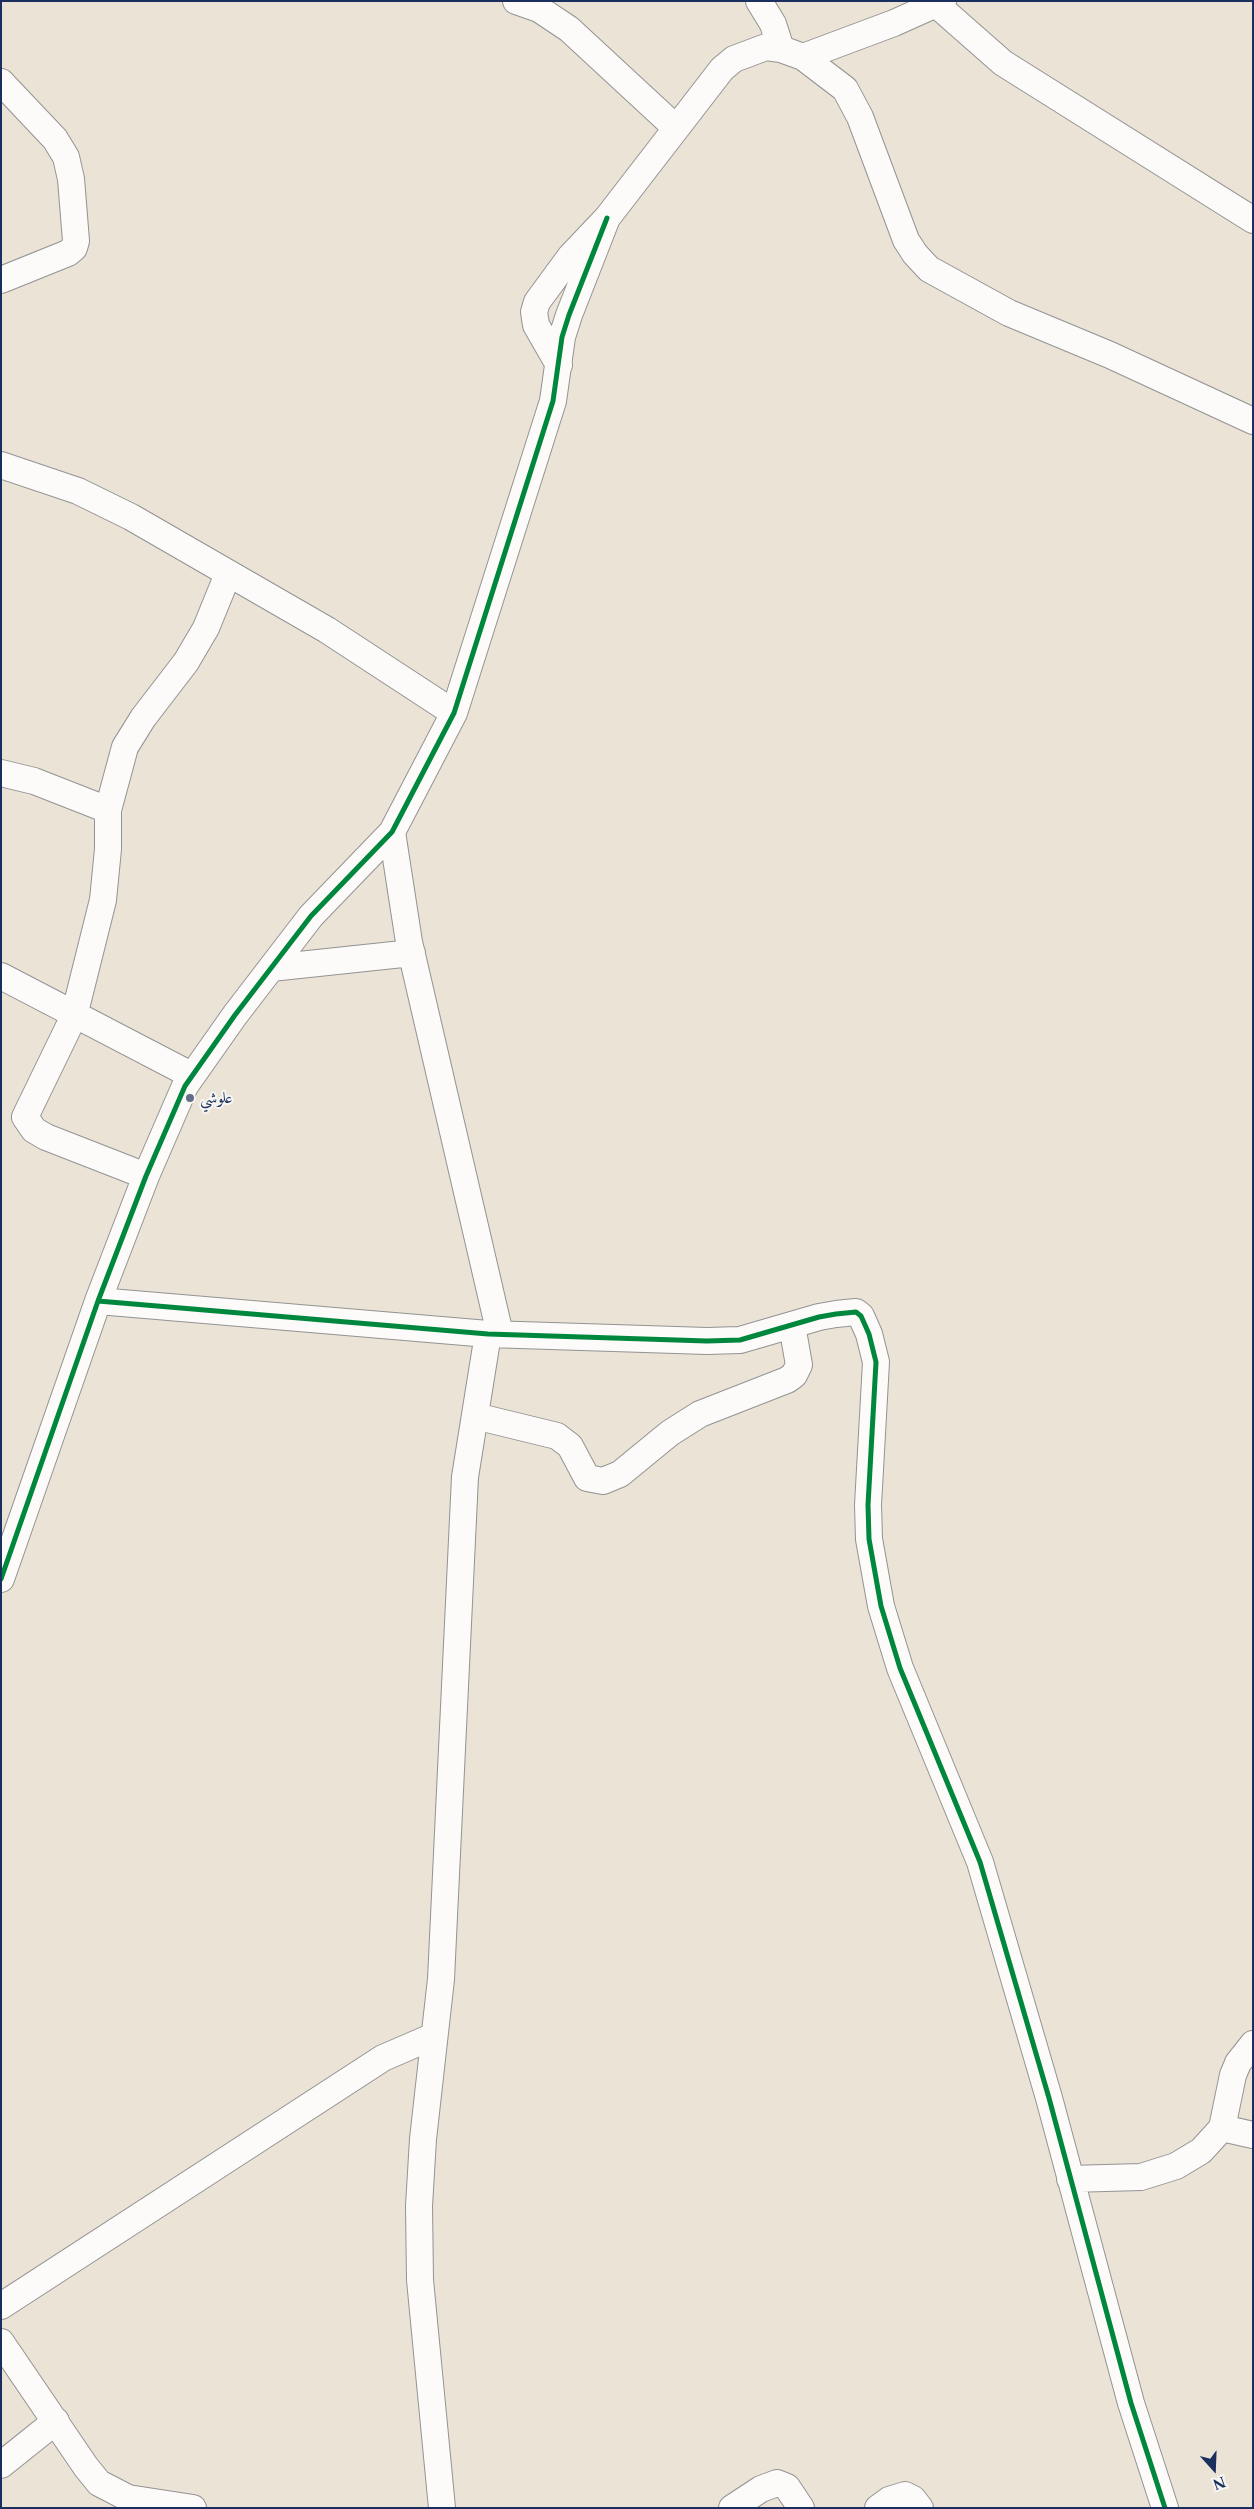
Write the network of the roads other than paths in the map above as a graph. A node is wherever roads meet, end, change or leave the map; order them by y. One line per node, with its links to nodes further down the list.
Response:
1 (516, 1): 6 (street)
2 (759, 1): 4 (street)
3 (940, 3): 4 (street); 8 (street)
4 (792, 53): 6 (street); 11 (street)
5 (1, 82): 9 (street)
6 (676, 128): 7 (street)
7 (607, 218): 10 (street); 10 (street)
8 (1253, 220)
9 (1, 280)
10 (559, 365): 14 (street)
11 (1253, 421)
12 (1, 465): 13 (street)
13 (228, 574): 14 (street); 16 (street)
14 (454, 713): 17 (street)
15 (1, 773): 16 (street)
16 (108, 810): 21 (street)
17 (392, 832): 18 (street); 19 (street)
18 (412, 953): 19 (street); 26 (street)
19 (271, 968): 22 (street)
20 (1, 976): 21 (street)
21 (74, 1016): 22 (street); 23 (street)
22 (191, 1075): 23 (street)
23 (146, 1176): 24 (street)
24 (98, 1302): 26 (street); 28 (street)
25 (792, 1325): 26 (street); 27 (street); 33 (street)
26 (494, 1334): 27 (street)
27 (475, 1416): 29 (street)
28 (1, 1579)
29 (434, 2036): 34 (street); 40 (street)
30 (1253, 2044): 31 (street)
31 (1222, 2128): 32 (street); 33 (street)
32 (1253, 2135)
33 (1070, 2179): 45 (street)
34 (1, 2306)
35 (1, 2342): 36 (street)
36 (56, 2421): 37 (street); 38 (street)
37 (1, 2465)
38 (112, 2498): 39 (street)
39 (193, 2508)
40 (442, 2508)
41 (732, 2508): 42 (street)
42 (801, 2508)
43 (878, 2508): 44 (street)
44 (920, 2508)
45 (1165, 2508)

